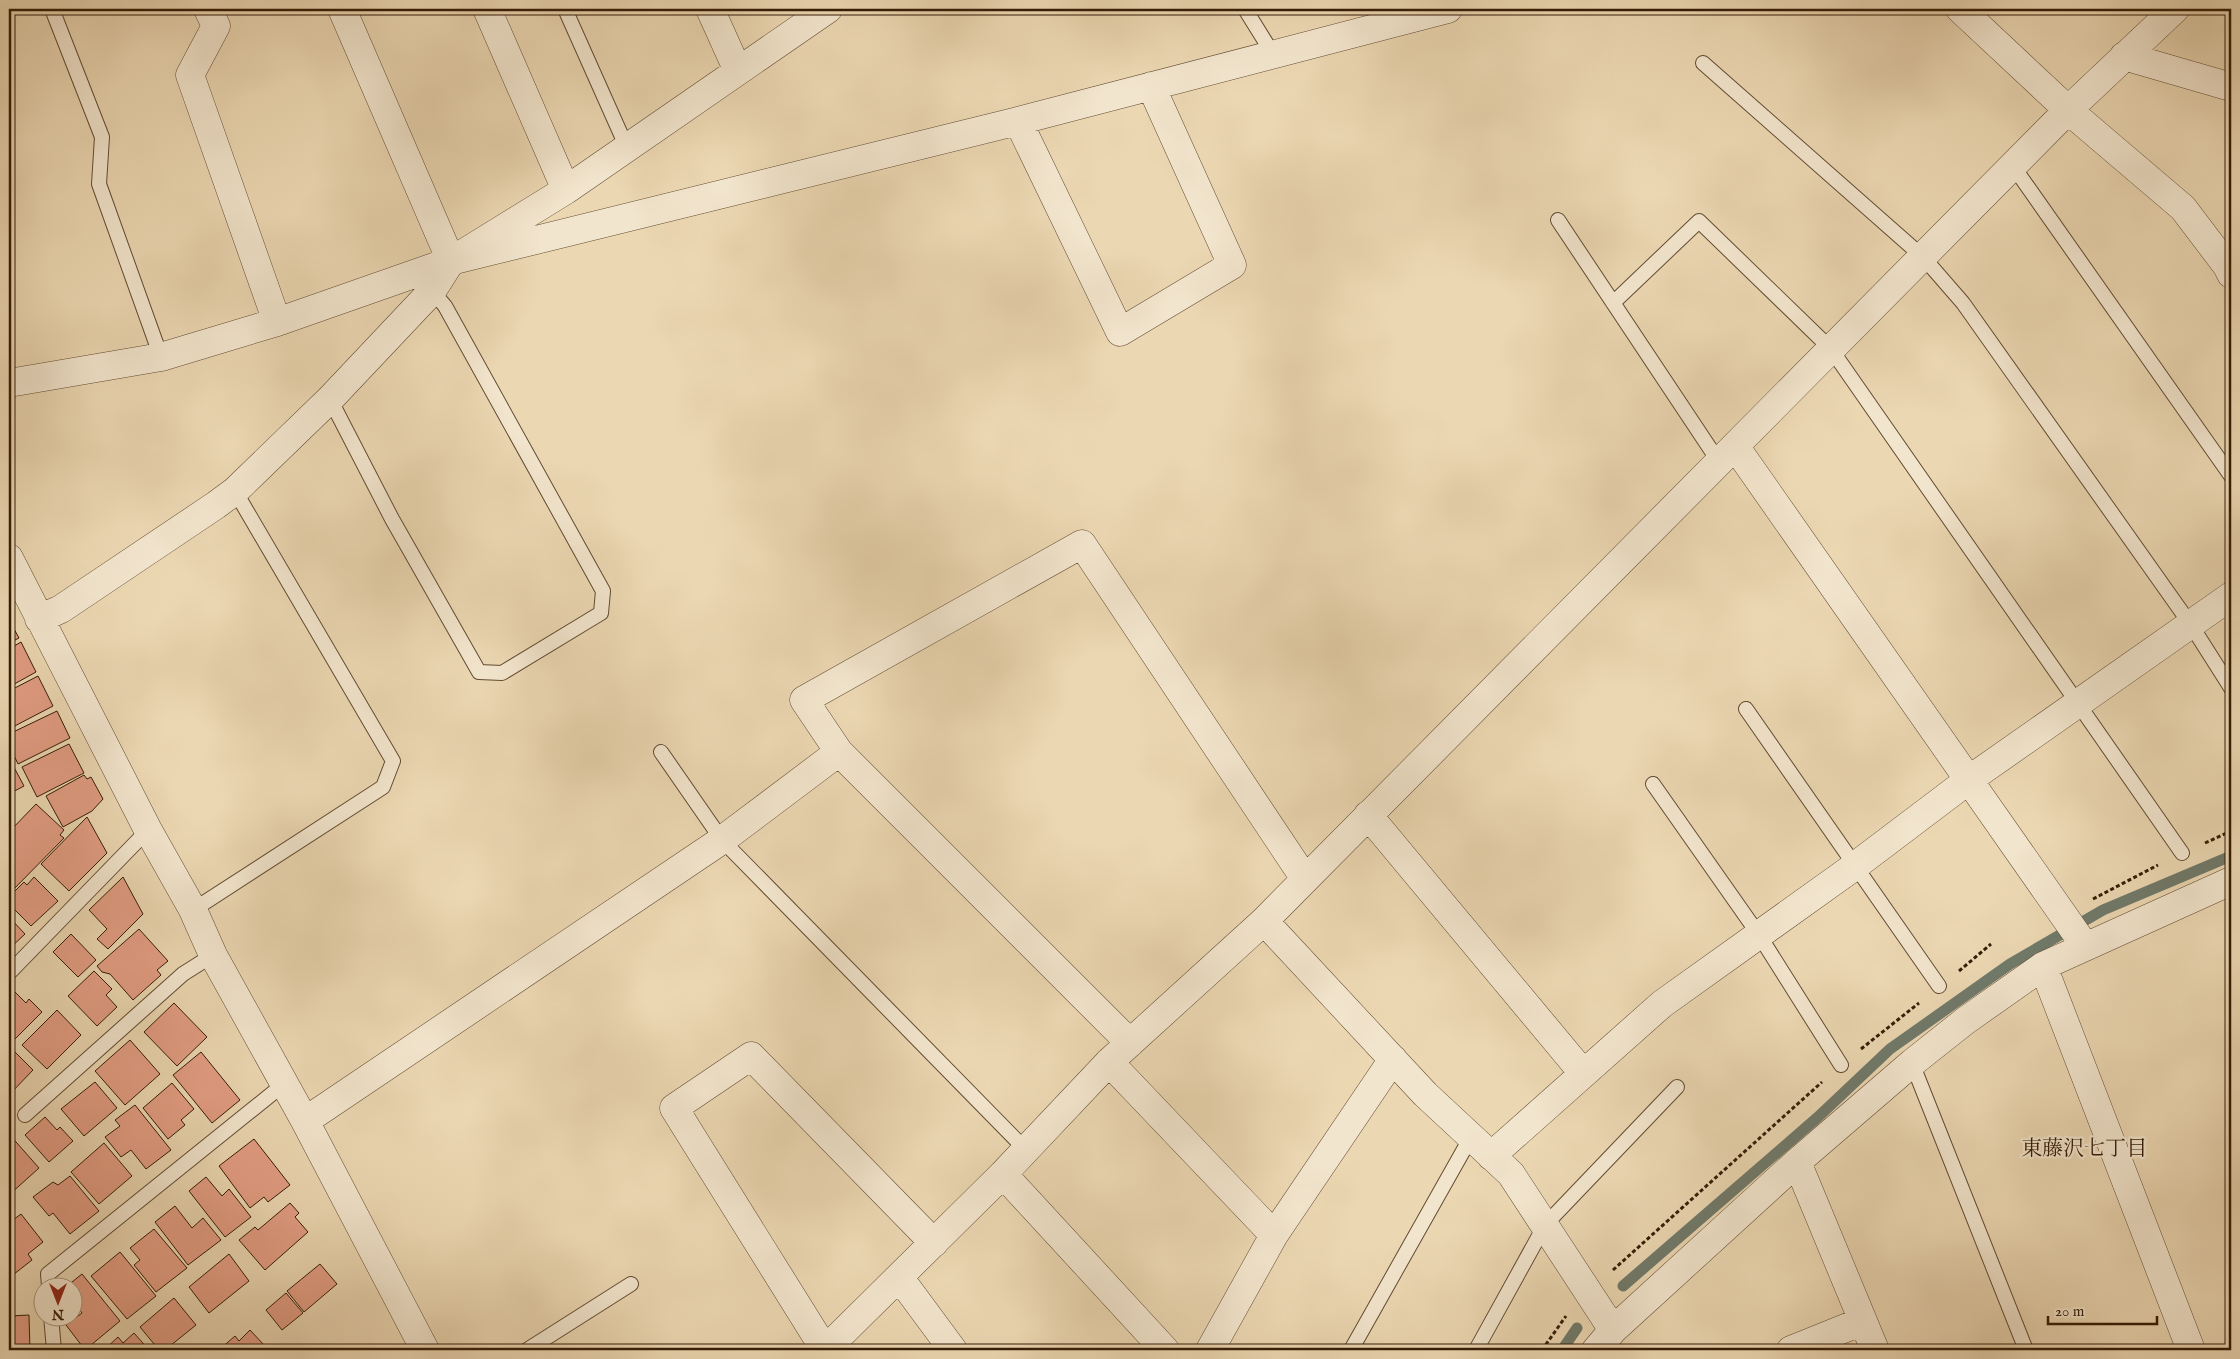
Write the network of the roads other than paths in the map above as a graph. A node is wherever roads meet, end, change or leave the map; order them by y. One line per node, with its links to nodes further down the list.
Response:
1 (52, 9): 31 (lane)
2 (208, 9): 29 (street)
3 (342, 9): 25 (street)
4 (487, 9): 22 (street)
5 (565, 9): 20 (lane)
6 (710, 9): 15 (street)
7 (828, 9): 15 (street)
8 (1245, 9): 12 (lane)
9 (1448, 9): 12 (street)
10 (1960, 9): 18 (street)
11 (2175, 9): 13 (street)
12 (1274, 54): 16 (street)
13 (2124, 56): 17 (street); 18 (street)
14 (1703, 63): 24 (lane)
15 (738, 71): 20 (street)
16 (1151, 86): 19 (street); 19 (street)
17 (2231, 87)
18 (2068, 110): 21 (street); 26 (street)
19 (1018, 121): 25 (street)
20 (627, 148): 22 (street)
21 (2012, 166): 24 (street); 35 (lane)
22 (566, 190): 25 (street)
23 (1558, 220): 28 (lane)
24 (1923, 257): 30 (street); 41 (lane)
25 (451, 262): 27 (street); 29 (street)
26 (2230, 268)
27 (432, 291): 33 (street); 33 (lane)
28 (1613, 303): 30 (lane); 34 (lane)
29 (277, 322): 31 (street)
30 (1831, 350): 34 (street); 43 (lane)
31 (161, 357): 32 (street)
32 (9, 383)
33 (330, 399): 36 (street)
34 (1727, 454): 47 (street); 49 (street)
35 (2231, 476)
36 (234, 491): 40 (street); 56 (lane)
37 (9, 558): 38 (street)
38 (15, 586): 40 (street)
39 (2231, 596): 41 (street)
40 (39, 619): 50 (street)
41 (2191, 625): 42 (lane); 43 (street)
42 (2231, 688)
43 (2079, 704): 47 (street); 52 (lane)
44 (1746, 709): 53 (lane)
45 (661, 752): 51 (lane)
46 (839, 752): 51 (street); 54 (street); 64 (street)
47 (1970, 780): 53 (street); 59 (street)
48 (1653, 784): 58 (lane)
49 (1368, 815): 54 (street); 69 (street)
50 (148, 830): 56 (street); 62 (lane)
51 (722, 840): 73 (street); 75 (lane)
52 (2182, 853)
53 (1855, 866): 58 (street); 63 (lane)
54 (1305, 879): 57 (street)
55 (2231, 881): 59 (street)
56 (193, 910): 60 (street)
57 (1264, 921): 64 (street); 65 (street)
58 (1759, 935): 68 (lane); 69 (street)
59 (2085, 946): 61 (street)
60 (213, 955): 70 (street); 72 (lane)
61 (2043, 966): 67 (street); 99 (street)
62 (9, 974)
63 (1939, 986)
64 (1130, 1043): 66 (street)
65 (1392, 1059): 74 (street); 80 (street)
66 (1109, 1062): 75 (street); 80 (street)
67 (1912, 1063): 77 (street); 98 (lane)
68 (1841, 1064)
69 (1583, 1073): 76 (street)
70 (284, 1084): 73 (street); 82 (lane)
71 (1677, 1087): 79 (lane)
72 (24, 1115)
73 (305, 1121): 89 (street)
74 (1471, 1137): 76 (street); 94 (lane)
75 (1026, 1150): 78 (street)
76 (1491, 1156): 79 (street)
77 (1797, 1162): 85 (street); 87 (street)
78 (1003, 1174): 81 (street); 92 (street)
79 (1545, 1225): 87 (street); 95 (lane)
80 (1274, 1235): 93 (street)
81 (934, 1243): 83 (street); 83 (street)
82 (48, 1276)
83 (899, 1277): 91 (street)
84 (631, 1284): 90 (lane)
85 (1863, 1321): 96 (street); 97 (street)
86 (52, 1326): 88 (lane)
87 (1603, 1344)
88 (54, 1350)
89 (425, 1350)
90 (527, 1350)
91 (953, 1350)
92 (1165, 1350)
93 (1210, 1350)
94 (1351, 1350)
95 (1476, 1350)
96 (1791, 1350)
97 (1875, 1350)
98 (2026, 1350)
99 (2191, 1350)

